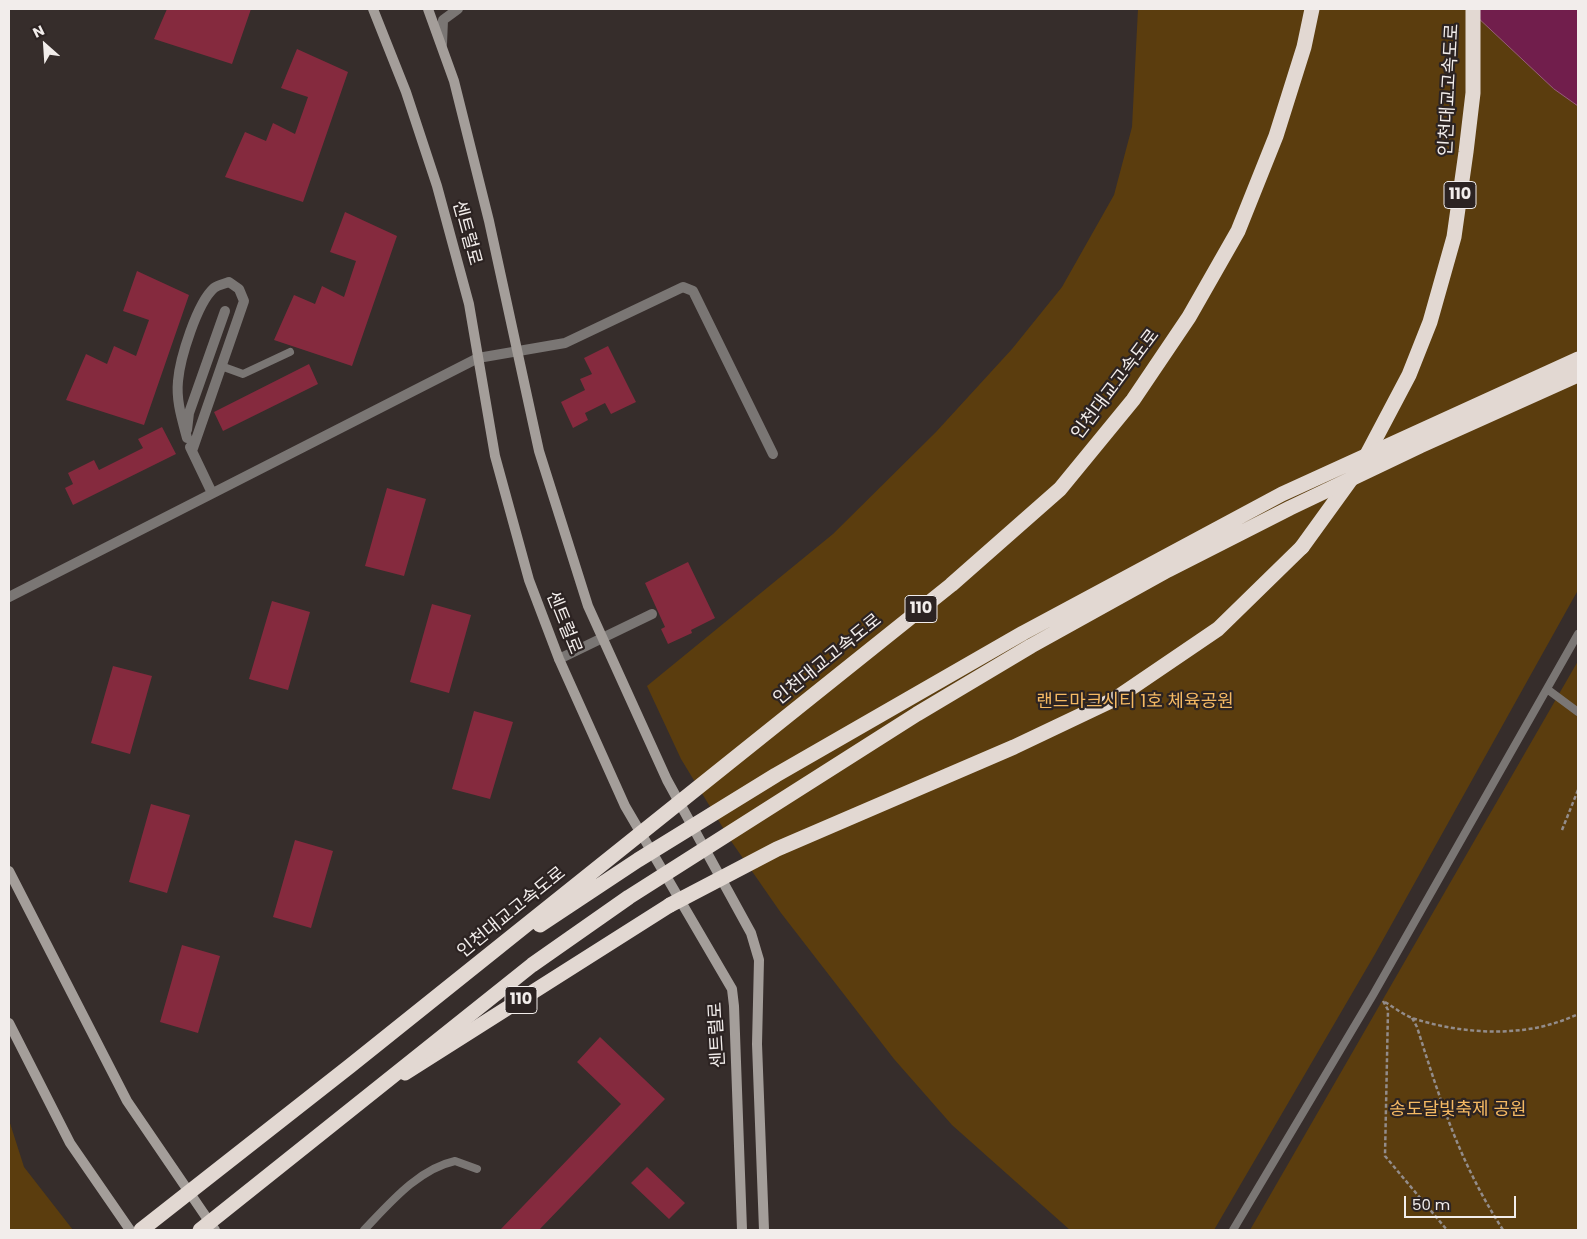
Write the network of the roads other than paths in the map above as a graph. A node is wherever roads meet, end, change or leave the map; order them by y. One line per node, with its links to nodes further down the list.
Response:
1 (373, 9): 10 (main road, 센트럴로)
2 (428, 9): 6 (main road, 센트럴로)
3 (458, 9): 6 (street)
4 (1312, 9): 27 (highway, 인천대교고속도로 / 110, bridge)
5 (1473, 9): 28 (highway, 인천대교고속도로 / 110, bridge)
6 (443, 50): 8 (main road, 센트럴로)
7 (224, 311): 14 (street)
8 (517, 351): 10 (street); 16 (street); 21 (main road, 센트럴로)
9 (290, 352): 12 (lane)
10 (478, 358): 17 (street); 22 (main road, 센트럴로)
11 (1578, 359): 27 (highway, 인천대교고속도로, bridge)
12 (221, 366): 14 (street); 15 (street)
13 (1578, 375): 28 (highway, 인천대교고속도로, bridge)
14 (187, 438): 15 (street)
15 (192, 451): 17 (street)
16 (772, 454)
17 (212, 493): 18 (street)
18 (9, 597)
19 (652, 614): 21 (street)
20 (1578, 634): 23 (lane)
21 (603, 638): 22 (street); 36 (main road, 센트럴로)
22 (559, 659): 35 (main road, 센트럴로)
23 (1547, 689): 24 (lane); 37 (lane)
24 (1578, 712)
25 (9, 870): 33 (main road)
26 (9, 1022): 30 (main road)
27 (350, 1066): 31 (highway, 인천대교고속도로 / 110, bridge)
28 (372, 1094): 32 (highway, 인천대교고속도로 / 110, bridge)
29 (477, 1169): 34 (lane)
30 (130, 1230)
31 (141, 1230)
32 (200, 1230)
33 (216, 1230)
34 (364, 1230)
35 (742, 1230)
36 (764, 1230)
37 (1233, 1230)

